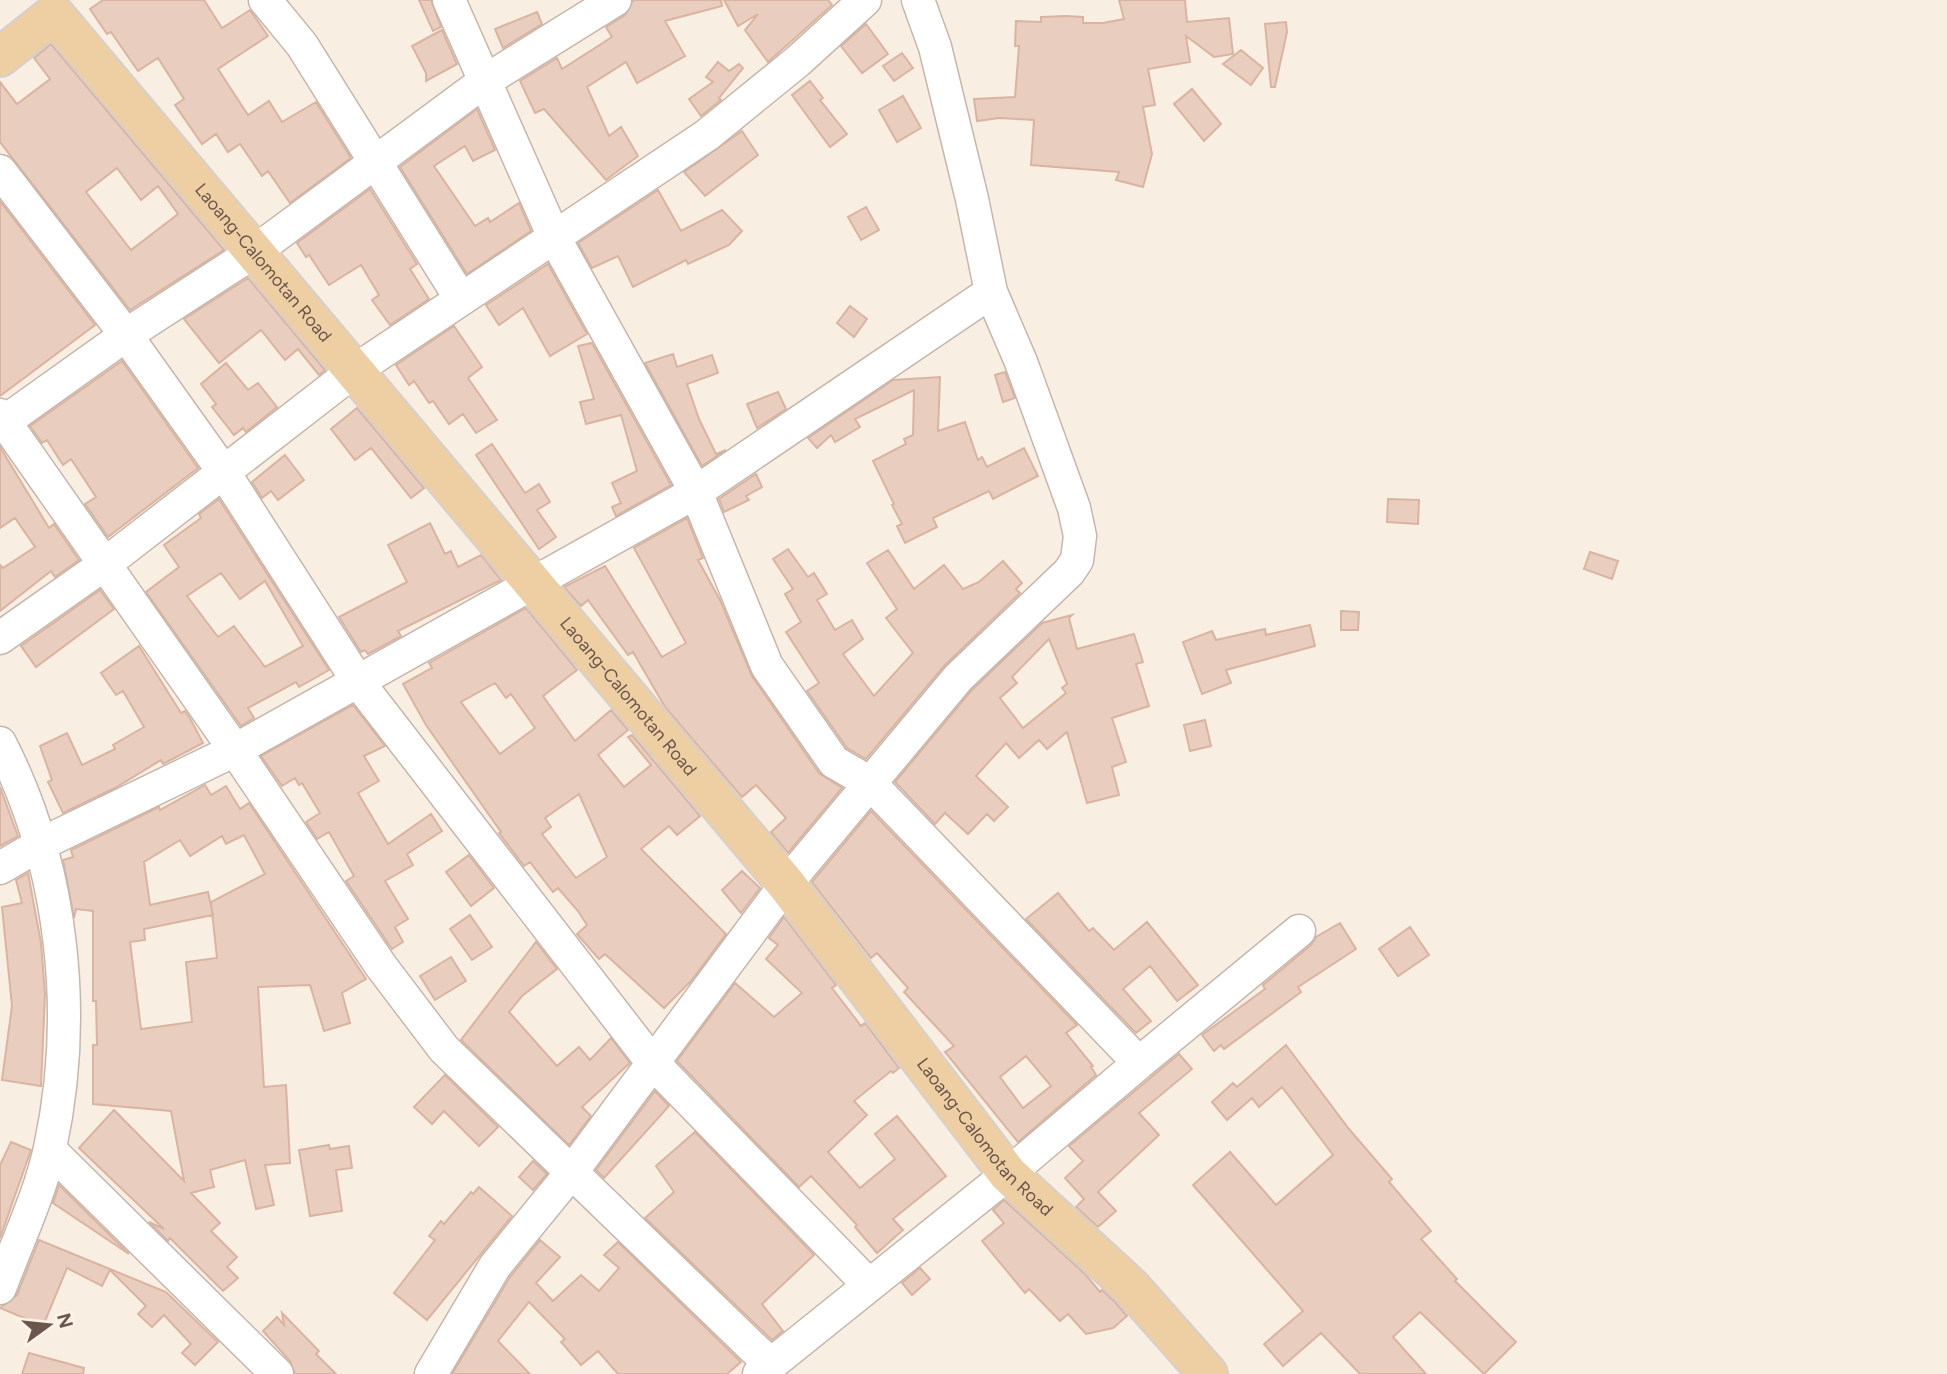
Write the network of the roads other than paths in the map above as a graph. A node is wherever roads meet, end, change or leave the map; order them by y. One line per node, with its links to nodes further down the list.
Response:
1 (265, 0): 9 (street)
2 (449, 0): 8 (street)
3 (615, 0): 8 (street)
4 (866, 0): 11 (street)
5 (918, 0): 13 (street)
6 (56, 5): 7 (main road); 12 (main road, Laoang-Calomotan Road)
7 (0, 57)
8 (485, 81): 9 (street); 11 (street)
9 (376, 160): 12 (street); 14 (street)
10 (0, 171): 15 (street)
11 (554, 237): 14 (street); 19 (street)
12 (254, 252): 15 (street); 16 (main road, Laoang-Calomotan Road)
13 (991, 292): 19 (street); 26 (street)
14 (461, 299): 16 (street)
15 (127, 335): 17 (street); 18 (street)
16 (354, 371): 18 (street); 21 (main road, Laoang-Calomotan Road)
17 (2, 421): 20 (street)
18 (223, 471): 20 (street); 23 (street)
19 (696, 492): 21 (street); 26 (street)
20 (105, 564): 22 (street); 25 (street)
21 (531, 582): 23 (street); 29 (main road, Laoang-Calomotan Road)
22 (0, 638)
23 (359, 683): 25 (street); 31 (street)
24 (0, 743): 27 (street)
25 (235, 750): 27 (street); 34 (street)
26 (869, 782): 29 (street); 32 (street)
27 (41, 844): 28 (street); 33 (street)
28 (0, 868)
29 (786, 884): 31 (street); 35 (main road, Laoang-Calomotan Road)
30 (1299, 931): 32 (street)
31 (652, 1062): 34 (street); 36 (street)
32 (1139, 1063): 35 (street)
33 (50, 1150): 37 (street); 39 (street)
34 (571, 1173): 38 (street); 40 (street)
35 (1008, 1174): 36 (street); 41 (main road, Laoang-Calomotan Road)
36 (868, 1284): 38 (street)
37 (0, 1288)
38 (765, 1370)
39 (277, 1374)
40 (431, 1374)
41 (1208, 1374)

